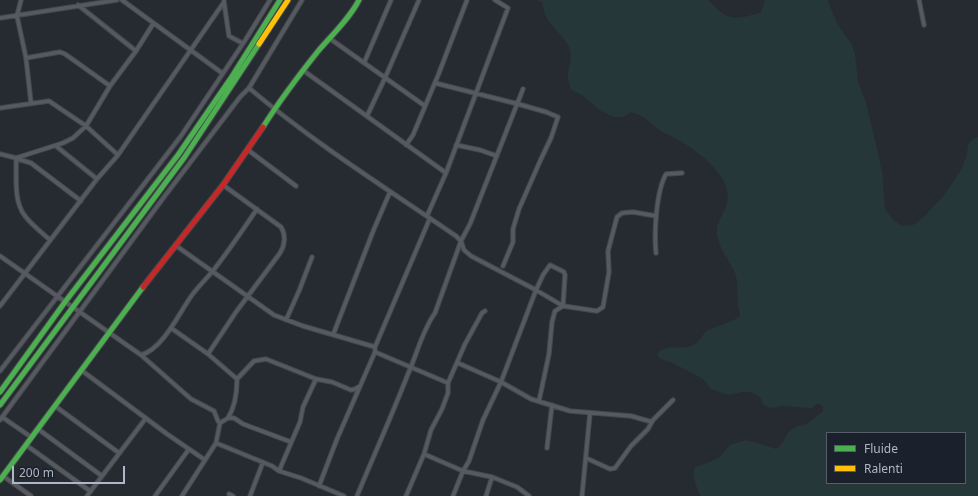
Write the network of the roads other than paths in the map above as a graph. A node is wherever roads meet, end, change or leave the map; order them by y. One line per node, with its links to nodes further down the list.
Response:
1 (21, 0): 16 (street)
2 (117, 0): 15 (street)
3 (122, 0): 18 (street)
4 (270, 0): 21 (street)
5 (280, 0): 35 (main road)
6 (288, 0): 76 (main road)
7 (302, 0): 31 (street)
8 (359, 0): 20 (main road)
9 (391, 0): 25 (street)
10 (418, 0): 28 (street)
11 (467, 0): 29 (street)
12 (495, 0): 33 (street)
13 (919, 0): 19 (street)
14 (224, 1): 21 (street); 22 (street)
15 (78, 5): 16 (street); 23 (street)
16 (18, 16): 17 (street); 24 (street)
17 (0, 18)
18 (153, 24): 22 (street); 23 (street)
19 (924, 25)
20 (329, 38): 25 (street); 26 (main road)
21 (242, 44): 27 (street)
22 (190, 49): 27 (street); 48 (street)
23 (136, 51): 30 (street)
24 (26, 58): 30 (street); 36 (street)
25 (364, 63): 28 (street)
26 (304, 71): 40 (main road); 41 (street)
27 (222, 73): 34 (street)
28 (385, 78): 38 (street); 41 (street)
29 (435, 83): 33 (street); 38 (street)
30 (110, 86): 42 (street)
31 (249, 88): 40 (street); 77 (street)
32 (523, 89): 37 (street)
33 (476, 94): 37 (street); 43 (street)
34 (208, 96): 35 (street); 71 (street)
35 (215, 101): 73 (main road)
36 (31, 103): 39 (street); 42 (street)
37 (518, 104): 49 (street); 67 (street)
38 (425, 106): 45 (street)
39 (0, 108)
40 (274, 109): 46 (main road); 56 (street)
41 (367, 116): 45 (street)
42 (86, 126): 44 (street); 48 (street)
43 (456, 145): 49 (street); 51 (street)
44 (56, 146): 50 (street); 53 (street)
45 (406, 146): 51 (street)
46 (248, 150): 54 (main road); 55 (street)
47 (0, 154): 50 (street)
48 (118, 155): 53 (street)
49 (497, 156): 62 (street)
50 (16, 158): 57 (street); 61 (street)
51 (446, 173): 60 (street)
52 (682, 173): 59 (street)
53 (96, 179): 57 (street)
54 (222, 185): 58 (street); 63 (main road)
55 (296, 186)
56 (390, 192): 60 (street); 82 (street)
57 (81, 201): 61 (street)
58 (257, 210): 68 (street); 72 (street)
59 (656, 216): 64 (street); 75 (street)
60 (429, 217): 62 (street); 83 (street)
61 (50, 240): 69 (street)
62 (462, 241): 70 (street); 87 (street)
63 (175, 245): 68 (street); 81 (main road)
64 (656, 253)
65 (0, 256): 69 (street)
66 (312, 257): 79 (street)
67 (503, 266)
68 (212, 272): 72 (street); 80 (street)
69 (24, 274): 71 (street); 74 (street)
70 (536, 290): 75 (street); 75 (street); 92 (street)
71 (57, 296): 73 (street); 89 (street)
72 (248, 297): 79 (street); 84 (street)
73 (65, 302): 76 (street); 95 (main road)
74 (0, 306)
75 (563, 306): 97 (street)
76 (74, 307): 77 (street); 98 (main road)
77 (80, 311): 81 (street); 104 (street)
78 (485, 311): 86 (street)
79 (286, 320): 82 (street)
80 (171, 328): 84 (street); 85 (street)
81 (110, 333): 85 (street); 88 (main road)
82 (333, 335): 83 (street)
83 (375, 349): 87 (street); 94 (street)
84 (208, 354): 90 (street)
85 (141, 355): 106 (street)
86 (458, 363): 92 (street); 93 (street)
87 (411, 367): 93 (street); 132 (street)
88 (81, 370): 100 (main road); 102 (street)
89 (0, 371)
90 (237, 379): 91 (street); 103 (street)
91 (316, 379): 94 (street); 109 (street)
92 (501, 382): 97 (street); 120 (street)
93 (448, 383): 115 (street)
94 (360, 386): 124 (street)
95 (0, 392)
96 (673, 400): 105 (street)
97 (539, 401): 99 (street)
98 (0, 405)
99 (552, 405): 101 (street); 112 (street)
100 (55, 406): 107 (main road); 114 (street)
101 (590, 413): 105 (street); 116 (street)
102 (146, 418): 113 (street); 114 (street)
103 (228, 418): 106 (street); 109 (street)
104 (1, 419): 108 (street)
105 (652, 422): 116 (street)
106 (220, 423): 110 (street)
107 (38, 428): 108 (main road); 121 (street)
108 (31, 437): 111 (main road)
109 (291, 442): 119 (street)
110 (216, 443): 117 (street); 118 (street)
111 (26, 445): 123 (main road); 125 (street)
112 (548, 448)
113 (189, 449): 117 (street); 128 (street)
114 (119, 453): 121 (street)
115 (424, 454): 120 (street); 133 (street)
116 (586, 458): 137 (street)
117 (205, 460): 129 (street)
118 (263, 462): 119 (street); 130 (street)
119 (279, 471): 124 (street)
120 (463, 471): 122 (street); 134 (street)
121 (102, 476): 125 (street)
122 (492, 477): 135 (street); 136 (street)
123 (1, 478): 126 (street)
124 (319, 486): 131 (street)
125 (90, 491): 127 (street)
126 (31, 496)
127 (87, 496)
128 (155, 496)
129 (182, 496)
130 (250, 496)
131 (344, 496)
132 (357, 496)
133 (406, 496)
134 (453, 496)
135 (486, 496)
136 (528, 496)
137 (582, 496)

